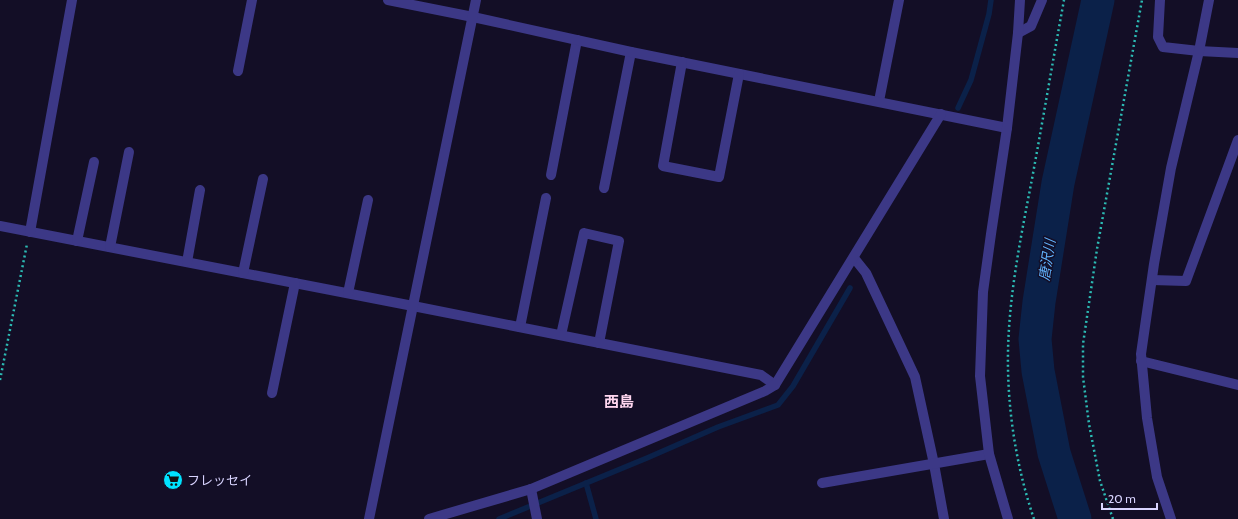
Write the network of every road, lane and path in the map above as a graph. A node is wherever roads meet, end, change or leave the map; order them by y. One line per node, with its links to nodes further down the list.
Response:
1 (72, 0): 34 (street)
2 (252, 0): 19 (street)
3 (388, 0): 12 (street)
4 (476, 0): 12 (street)
5 (899, 0): 21 (street)
6 (1020, 0): 13 (street)
7 (1042, 0): 13 (street)
8 (1064, 0): 61 (path)
9 (1142, 0): 62 (path)
10 (1160, 0): 15 (street)
11 (1209, 0): 15 (street)
12 (473, 16): 14 (street); 43 (street)
13 (1018, 32): 23 (street)
14 (577, 40): 16 (street); 27 (street)
15 (1199, 51): 17 (street); 40 (street)
16 (630, 52): 18 (street); 29 (street)
17 (1238, 53)
18 (682, 62): 20 (street); 20 (street)
19 (238, 71)
20 (739, 74): 21 (street)
21 (879, 101): 22 (street)
22 (941, 114): 23 (street); 37 (street)
23 (1007, 128): 52 (street)
24 (1238, 140): 40 (street)
25 (129, 152): 36 (street)
26 (94, 162): 35 (street)
27 (551, 175)
28 (264, 179): 39 (street)
29 (604, 188)
30 (200, 190): 38 (street)
31 (546, 198): 44 (street)
32 (368, 200): 42 (street)
33 (0, 226): 34 (street)
34 (30, 232): 35 (street); 48 (path)
35 (77, 241): 36 (street)
36 (110, 247): 38 (street)
37 (854, 258): 49 (street); 53 (street)
38 (187, 262): 39 (street)
39 (243, 273): 41 (street)
40 (1152, 280): 47 (street)
41 (295, 283): 42 (street); 51 (street)
42 (348, 293): 43 (street)
43 (413, 306): 44 (street); 56 (street)
44 (520, 327): 45 (street)
45 (561, 335): 46 (street); 46 (street)
46 (599, 343): 49 (street)
47 (1141, 361): 50 (street); 63 (street)
48 (0, 380)
49 (776, 385): 55 (street)
50 (1238, 385)
51 (272, 393)
52 (989, 454): 53 (street); 60 (street)
53 (934, 464): 54 (street); 59 (street)
54 (822, 483)
55 (531, 489): 57 (street); 58 (street)
56 (369, 519)
57 (429, 519)
58 (537, 519)
59 (944, 519)
60 (1008, 519)
61 (1034, 519)
62 (1113, 519)
63 (1171, 519)

